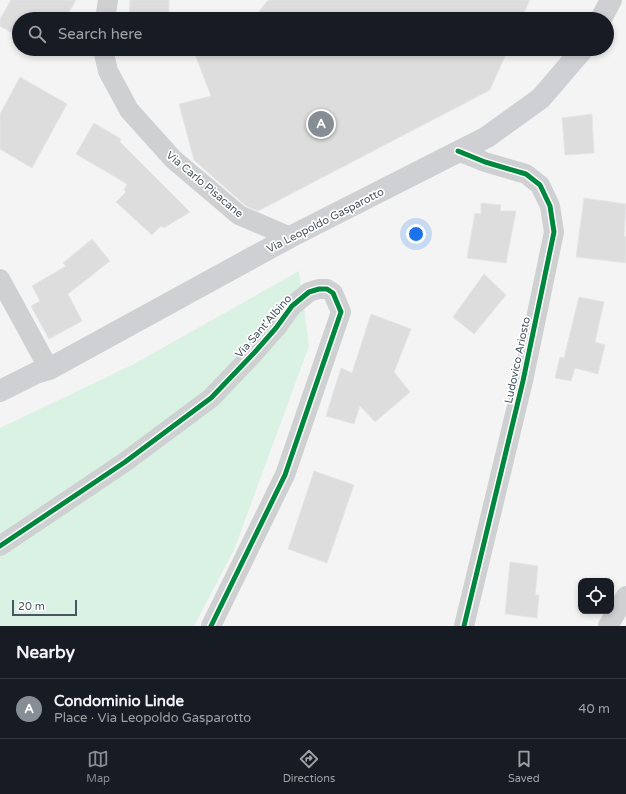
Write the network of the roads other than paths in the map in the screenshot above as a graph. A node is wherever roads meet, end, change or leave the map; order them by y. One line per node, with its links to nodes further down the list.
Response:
1 (108, 0): 3 (street)
2 (611, 0): 4 (main road)
3 (106, 12)
4 (605, 12)
5 (105, 56): 8 (street, Via Carlo Pisacane)
6 (577, 56): 7 (main road, Via Leopoldo Gasparotto)
7 (458, 151): 8 (main road, Via Leopoldo Gasparotto); 16 (street, Ludovico Ariosto)
8 (290, 237): 10 (main road, Via Leopoldo Gasparotto)
9 (0, 279): 10 (street)
10 (49, 369): 11 (main road, Via Leopoldo Gasparotto); 12 (main road, Via Leopoldo Gasparotto)
11 (0, 391)
12 (0, 405)
13 (0, 546): 15 (street, Via Sant'Albino)
14 (626, 596): 17 (street)
15 (211, 626)
16 (464, 626)
17 (608, 626)

